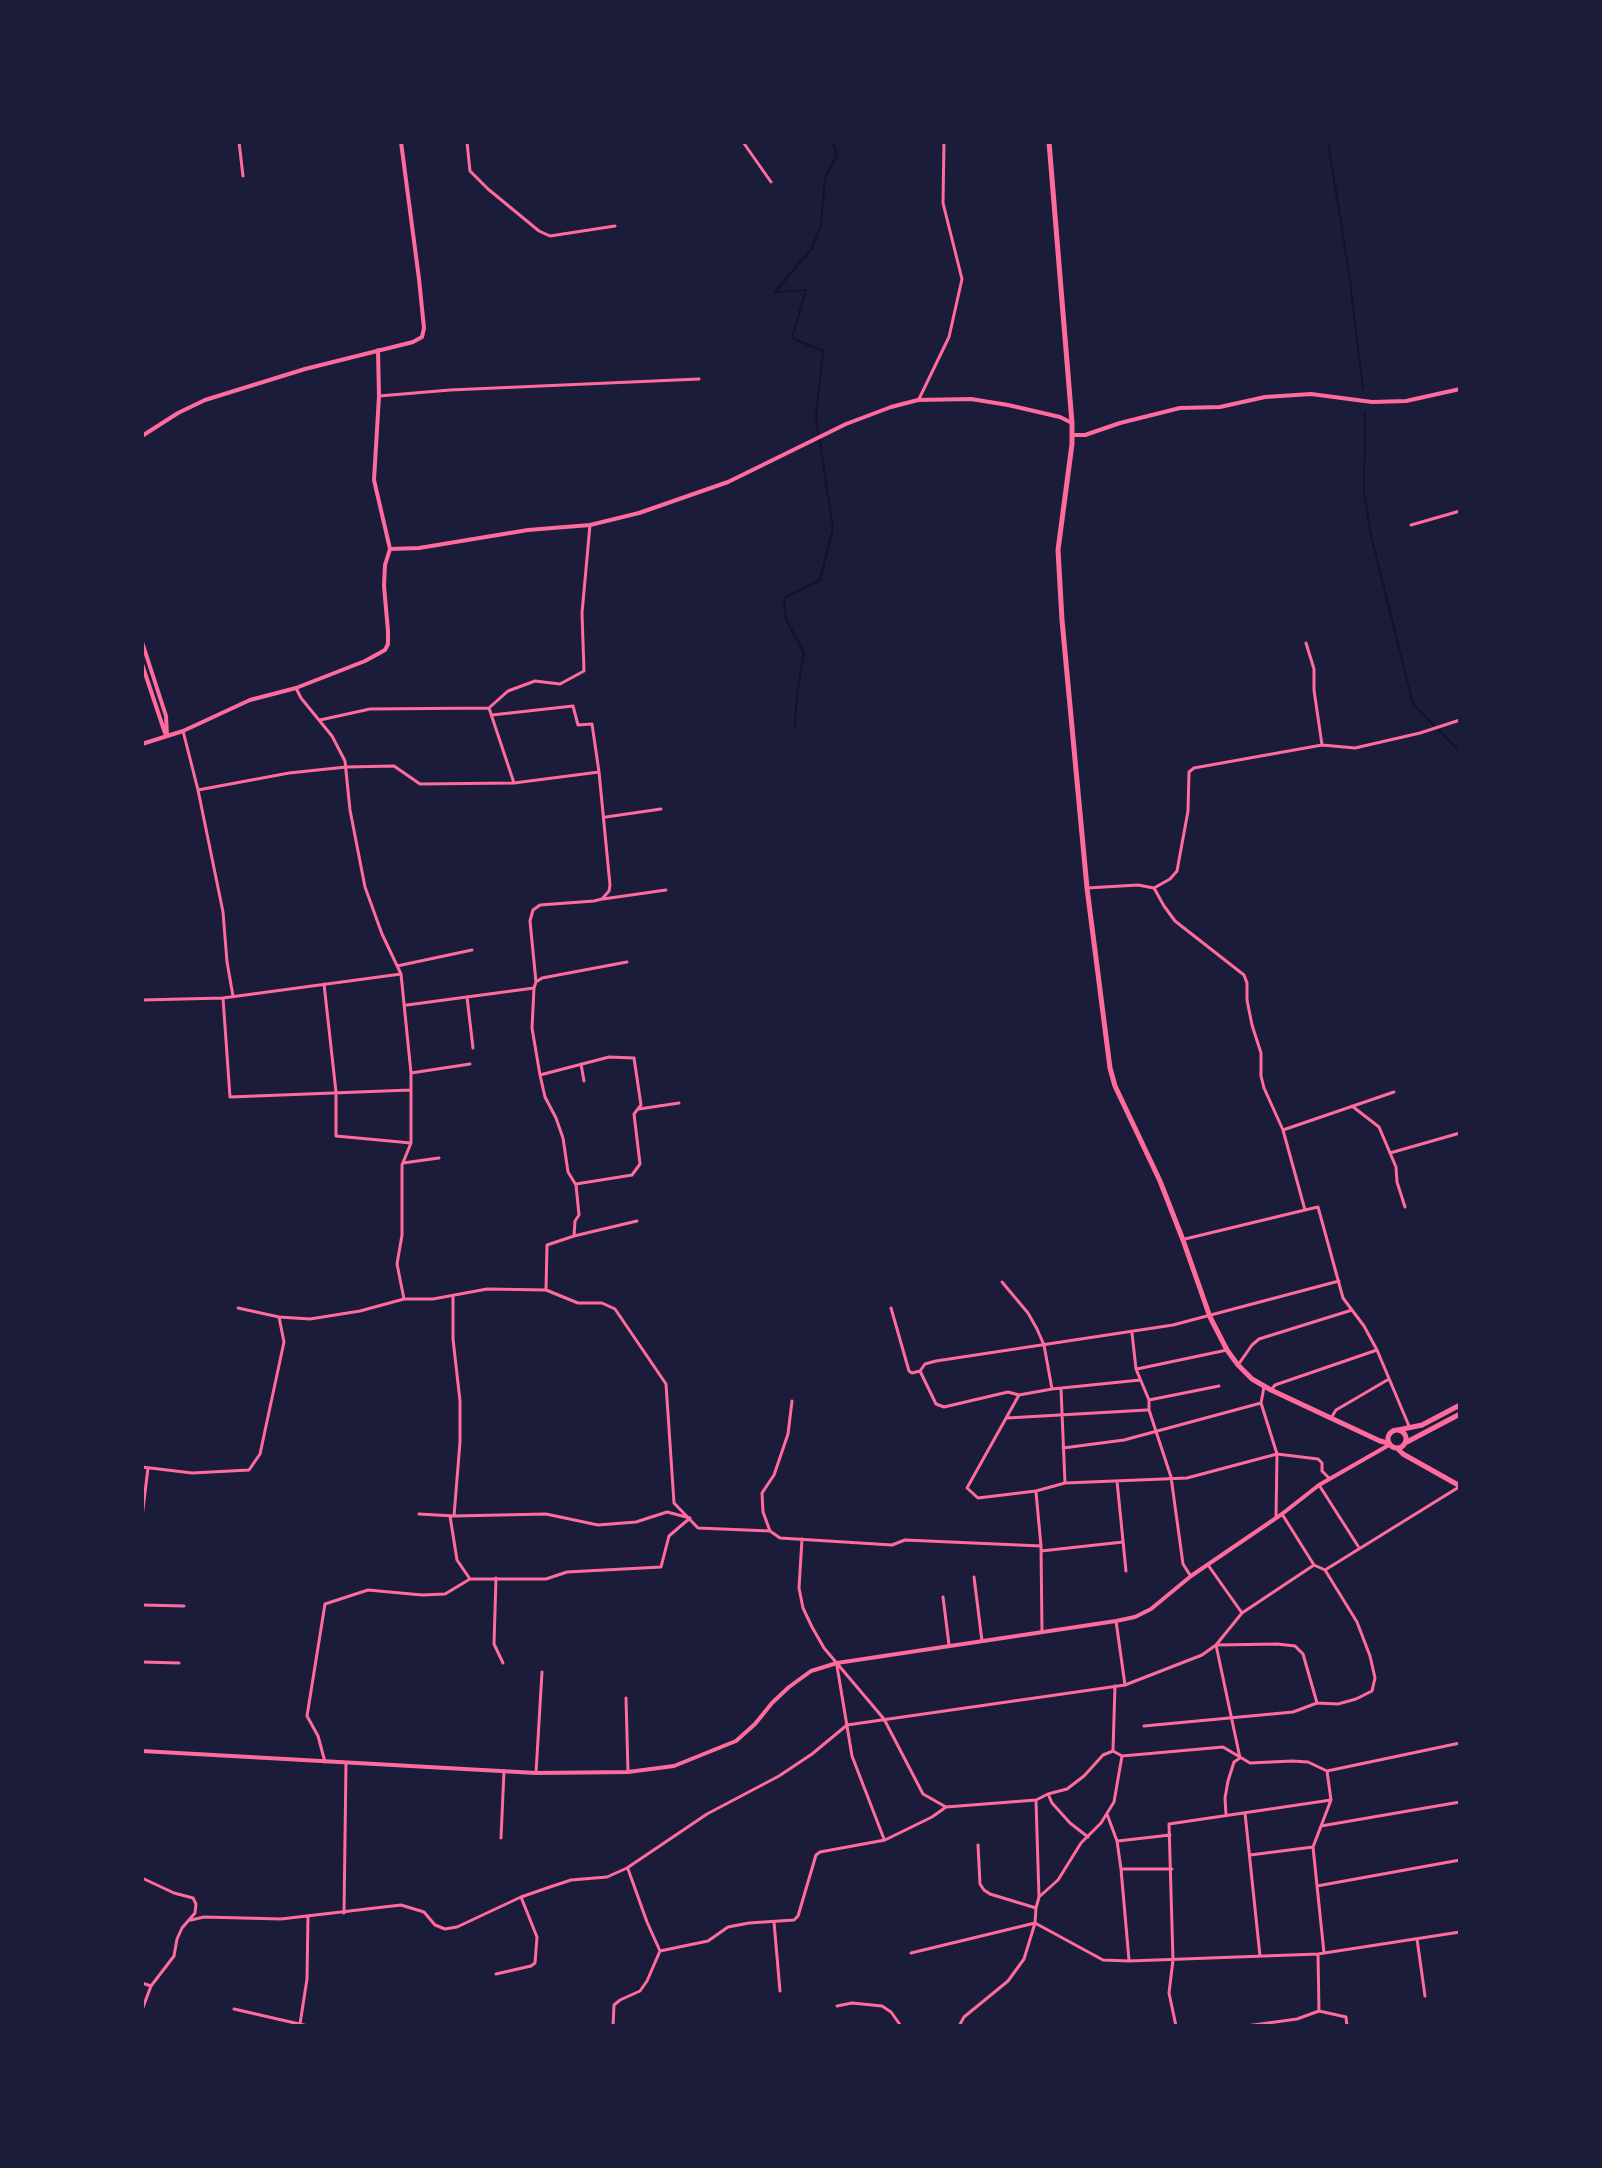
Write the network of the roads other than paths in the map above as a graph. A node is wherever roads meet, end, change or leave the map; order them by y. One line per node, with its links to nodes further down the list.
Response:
1 (239, 142): 7 (street)
2 (401, 142): 10 (street)
3 (467, 142): 9 (street)
4 (743, 142): 8 (street)
5 (944, 142): 14 (street)
6 (1049, 142): 15 (main road)
7 (243, 176)
8 (771, 182)
9 (615, 226)
10 (378, 350): 13 (street); 17 (street)
11 (699, 379): 13 (street)
12 (1460, 389): 16 (street)
13 (379, 396): 21 (street)
14 (918, 400): 15 (street); 19 (street)
15 (1072, 423): 16 (main road)
16 (1072, 435): 40 (main road)
17 (142, 436)
18 (1460, 511): 20 (street)
19 (590, 525): 21 (street); 26 (street)
20 (1411, 525)
21 (390, 549): 25 (street)
22 (142, 642): 31 (street)
23 (1306, 643): 33 (street)
24 (142, 664): 31 (street)
25 (296, 688): 28 (street); 30 (street)
26 (489, 708): 27 (street); 28 (street)
27 (491, 716): 35 (street); 36 (street)
28 (320, 720): 34 (street)
29 (1460, 720): 33 (street)
30 (183, 731): 31 (street); 37 (street)
31 (167, 735): 32 (street)
32 (142, 744)
33 (1322, 745): 41 (street)
34 (346, 767): 36 (street); 37 (street); 46 (street)
35 (599, 772): 36 (street); 39 (street)
36 (514, 783)
37 (198, 790): 51 (street)
38 (661, 809): 39 (street)
39 (604, 817): 43 (street)
40 (1087, 888): 41 (street); 79 (main road)
41 (1154, 888): 68 (street)
42 (666, 890): 43 (street)
43 (602, 899): 48 (street)
44 (472, 950): 46 (street)
45 (627, 962): 48 (street)
46 (396, 966): 47 (street)
47 (401, 974): 49 (street); 55 (street)
48 (536, 982): 50 (street)
49 (324, 984): 51 (street); 63 (street)
50 (534, 988): 52 (street); 60 (street)
51 (233, 996): 53 (street)
52 (467, 997): 55 (street); 56 (street)
53 (223, 998): 54 (street); 63 (street)
54 (142, 1000)
55 (405, 1005): 59 (street)
56 (473, 1048)
57 (470, 1064): 59 (street)
58 (581, 1064): 60 (street); 61 (street); 67 (street)
59 (411, 1073): 62 (street)
60 (540, 1075): 74 (street)
61 (584, 1081)
62 (411, 1090): 63 (street); 70 (street)
63 (336, 1092): 70 (street)
64 (1394, 1092): 66 (street)
65 (679, 1103): 67 (street)
66 (1352, 1106): 68 (street); 71 (street)
67 (638, 1109): 74 (street)
68 (1283, 1130): 76 (street)
69 (1460, 1133): 71 (street)
70 (411, 1143): 73 (street)
71 (1390, 1153): 75 (street)
72 (439, 1158): 73 (street)
73 (402, 1163): 84 (street)
74 (576, 1185): 78 (street)
75 (1405, 1207)
76 (1305, 1210): 79 (street); 80 (street)
77 (637, 1221): 78 (street)
78 (574, 1236): 82 (street)
79 (1183, 1240): 89 (main road)
80 (1339, 1281): 87 (street); 89 (street)
81 (1002, 1282): 91 (street)
82 (546, 1290): 83 (street); 134 (street)
83 (453, 1295): 84 (street); 132 (street)
84 (404, 1299): 88 (street)
85 (238, 1308): 88 (street)
86 (891, 1308): 96 (street)
87 (1352, 1310): 93 (street); 94 (street)
88 (279, 1317): 122 (street)
89 (1210, 1317): 90 (street); 92 (main road)
90 (1132, 1333): 91 (street); 95 (street)
91 (1044, 1345): 96 (street); 101 (street)
92 (1227, 1350): 94 (main road); 95 (street)
93 (1377, 1350): 97 (street); 100 (street)
94 (1238, 1365): 100 (main road)
95 (1136, 1369): 98 (street)
96 (920, 1371): 103 (street)
97 (1389, 1379): 112 (street); 113 (street)
98 (1140, 1380): 102 (street); 104 (street)
99 (1219, 1386): 104 (street)
100 (1268, 1388): 106 (street); 112 (main road)
101 (1052, 1389): 102 (street); 103 (street)
102 (1061, 1389): 110 (street)
103 (1019, 1395): 111 (street)
104 (1149, 1400): 108 (street)
105 (792, 1401): 136 (street)
106 (1261, 1403): 115 (street); 120 (street)
107 (1460, 1405): 113 (main road)
108 (1149, 1410): 110 (street); 115 (street)
109 (1460, 1414): 116 (main road)
110 (1062, 1416): 111 (street); 118 (street)
111 (1007, 1418): 129 (street)
112 (1331, 1418): 117 (main road)
113 (1410, 1429): 114 (main road)
114 (1398, 1430): 116 (main road); 117 (main road)
115 (1156, 1432): 118 (street); 123 (street)
116 (1405, 1443): 119 (main road)
117 (1388, 1444): 119 (main road); 124 (street)
118 (1063, 1448): 126 (street)
119 (1398, 1449): 128 (main road)
120 (1277, 1454): 123 (street); 124 (street); 135 (street)
121 (142, 1467): 122 (street)
122 (148, 1468): 133 (street)
123 (1171, 1477): 125 (street); 145 (street)
124 (1330, 1479): 127 (street)
125 (1117, 1481): 126 (street); 138 (street)
126 (1065, 1483): 129 (street)
127 (1319, 1485): 131 (street); 139 (street)
128 (1460, 1486): 139 (street)
129 (1036, 1491): 140 (street)
130 (419, 1514): 132 (street)
131 (1282, 1514): 135 (street); 142 (street)
132 (452, 1516): 134 (street); 148 (street)
133 (142, 1517)
134 (690, 1518): 136 (street); 147 (street)
135 (1276, 1518): 141 (street)
136 (770, 1531): 137 (street)
137 (802, 1539): 140 (street); 161 (street)
138 (1123, 1542): 140 (street); 144 (street)
139 (1359, 1547): 143 (street)
140 (1041, 1549): 154 (street)
141 (1208, 1565): 145 (street); 152 (street)
142 (1314, 1565): 143 (street); 152 (street)
143 (1325, 1570): 166 (street)
144 (1126, 1571)
145 (1191, 1576): 153 (street)
146 (974, 1577): 155 (street)
147 (496, 1578): 148 (street); 160 (street)
148 (470, 1579): 176 (street)
149 (943, 1597): 157 (street)
150 (142, 1605): 151 (street)
151 (184, 1606)
152 (1242, 1613): 156 (street)
153 (1116, 1621): 154 (street); 163 (street)
154 (1042, 1632): 155 (street)
155 (982, 1641): 157 (street)
156 (1216, 1645): 163 (street); 166 (street); 167 (street)
157 (949, 1646): 161 (street)
158 (142, 1662): 159 (street)
159 (179, 1663)
160 (503, 1663)
161 (837, 1663): 168 (street); 169 (street); 180 (street)
162 (542, 1672): 181 (street)
163 (1125, 1685): 164 (street)
164 (1115, 1686): 168 (street); 173 (street)
165 (626, 1698): 180 (street)
166 (1317, 1703): 167 (street)
167 (1232, 1718): 170 (street); 175 (street)
168 (884, 1719): 169 (street); 186 (street)
169 (847, 1725): 194 (street); 200 (street)
170 (1144, 1726)
171 (1460, 1743): 179 (street)
172 (142, 1751): 176 (street)
173 (1113, 1751): 174 (street); 182 (street)
174 (1122, 1756): 175 (street); 188 (street)
175 (1240, 1758): 179 (street); 189 (street)
176 (325, 1762): 177 (street)
177 (346, 1763): 178 (street); 208 (street)
178 (504, 1771): 181 (street); 193 (street)
179 (1327, 1771): 184 (street)
180 (628, 1772): 181 (street)
181 (536, 1773)
182 (1048, 1794): 183 (street); 192 (street)
183 (1036, 1800): 186 (street); 206 (street)
184 (1331, 1800): 187 (street); 190 (street)
185 (1460, 1802): 190 (street)
186 (946, 1807): 194 (street)
187 (1245, 1813): 189 (street); 198 (street)
188 (1107, 1814): 192 (street); 195 (street)
189 (1226, 1815): 191 (street)
190 (1321, 1826): 197 (street)
191 (1170, 1835): 195 (street); 202 (street)
192 (1088, 1837): 206 (street)
193 (501, 1838)
194 (885, 1840): 211 (street)
195 (1117, 1841): 201 (street)
196 (978, 1845): 207 (street)
197 (1313, 1847): 198 (street); 204 (street)
198 (1250, 1855): 219 (street)
199 (1460, 1860): 204 (street)
200 (627, 1868): 205 (street); 215 (street)
201 (1121, 1869): 202 (street); 221 (street)
202 (1172, 1869): 220 (street)
203 (142, 1878): 210 (street)
204 (1317, 1886): 217 (street)
205 (521, 1897): 208 (street); 222 (street)
206 (1039, 1897): 207 (street)
207 (1036, 1908): 212 (street)
208 (344, 1913): 209 (street)
209 (308, 1916): 210 (street); 231 (street)
210 (191, 1920): 224 (street)
211 (774, 1922): 215 (street); 225 (street)
212 (1035, 1923): 216 (street); 221 (street); 235 (street)
213 (1460, 1932): 214 (street)
214 (1417, 1939): 217 (street); 226 (street)
215 (660, 1951): 233 (street)
216 (911, 1953)
217 (1324, 1953): 218 (street)
218 (1318, 1954): 219 (street); 230 (street)
219 (1260, 1956): 220 (street)
220 (1173, 1960): 221 (street); 236 (street)
221 (1129, 1961)
222 (496, 1974)
223 (142, 1983): 224 (street)
224 (151, 1986): 229 (street)
225 (780, 1991)
226 (1425, 1996)
227 (837, 2006): 234 (street)
228 (234, 2009): 231 (street)
229 (142, 2010)
230 (1319, 2011): 237 (street); 238 (street)
231 (300, 2024): 232 (street)
232 (308, 2026)
233 (613, 2026)
234 (901, 2026)
235 (959, 2026)
236 (1176, 2026)
237 (1246, 2026)
238 (1347, 2026)

